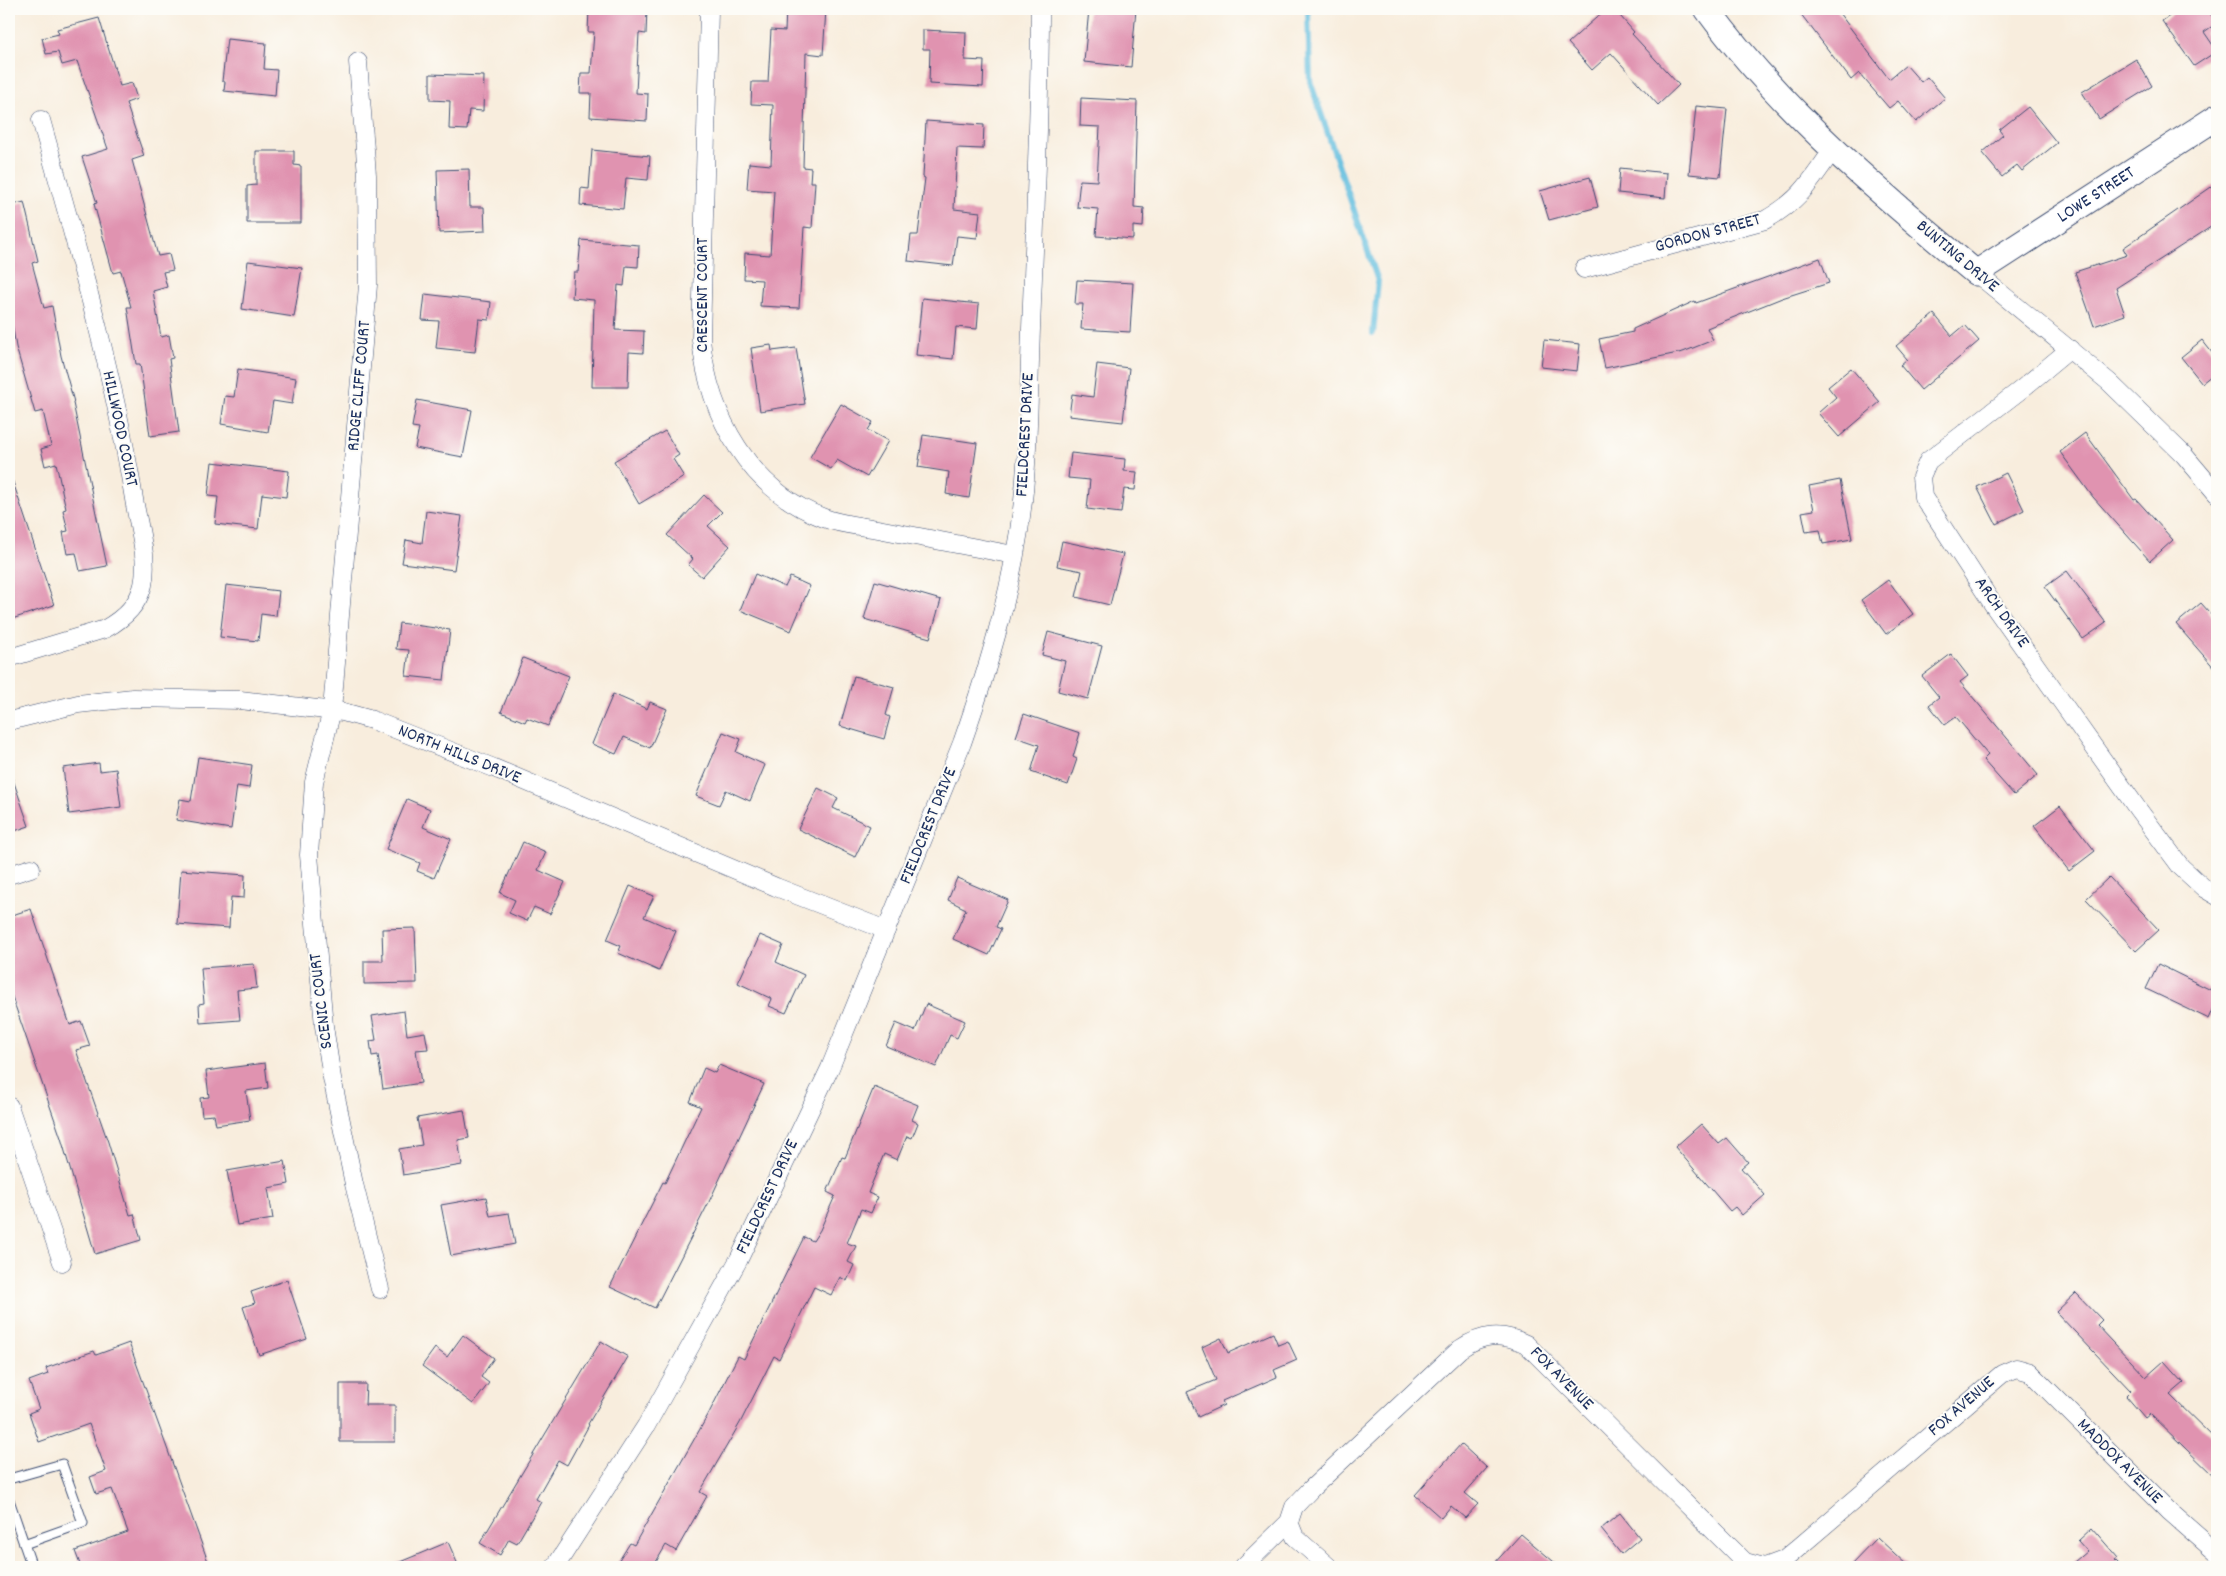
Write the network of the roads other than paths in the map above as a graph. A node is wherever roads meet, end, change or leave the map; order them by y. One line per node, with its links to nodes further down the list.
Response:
1 (709, 9): 12 (street, CRESCENT COURT)
2 (1040, 9): 12 (street, FIELDCREST DRIVE)
3 (1707, 9): 7 (street, BUNTING DRIVE)
4 (358, 62): 14 (street, RIDGE CLIFF COURT)
5 (2217, 117): 9 (street, LOWE STREET)
6 (40, 120): 13 (street, HILLWOOD COURT)
7 (1834, 148): 8 (street, GORDON STREET); 9 (street, BUNTING DRIVE)
8 (1584, 269)
9 (1976, 273): 10 (street, BUNTING DRIVE)
10 (2070, 349): 11 (street, BUNTING DRIVE); 18 (street, ARCH DRIVE)
11 (2217, 494)
12 (1014, 555): 19 (street, FIELDCREST DRIVE)
13 (9, 658)
14 (332, 710): 15 (street, NORTH HILLS DRIVE); 19 (street, NORTH HILLS DRIVE); 22 (street, SCENIC COURT)
15 (10, 716)
16 (31, 868): 17 (street)
17 (9, 876)
18 (2217, 896)
19 (886, 930): 30 (street, FIELDCREST DRIVE)
20 (9, 1106): 21 (street)
21 (62, 1262)
22 (380, 1289)
23 (2024, 1369): 28 (street, MADDOX AVENUE); 33 (street, FOX AVENUE)
24 (9, 1479): 27 (lane)
25 (9, 1500): 27 (lane)
26 (1289, 1522): 31 (street, FOX AVENUE); 32 (street); 33 (street, FOX AVENUE)
27 (24, 1544): 29 (lane)
28 (2217, 1553)
29 (32, 1567)
30 (555, 1567)
31 (1243, 1567)
32 (1329, 1567)
33 (1764, 1567)

